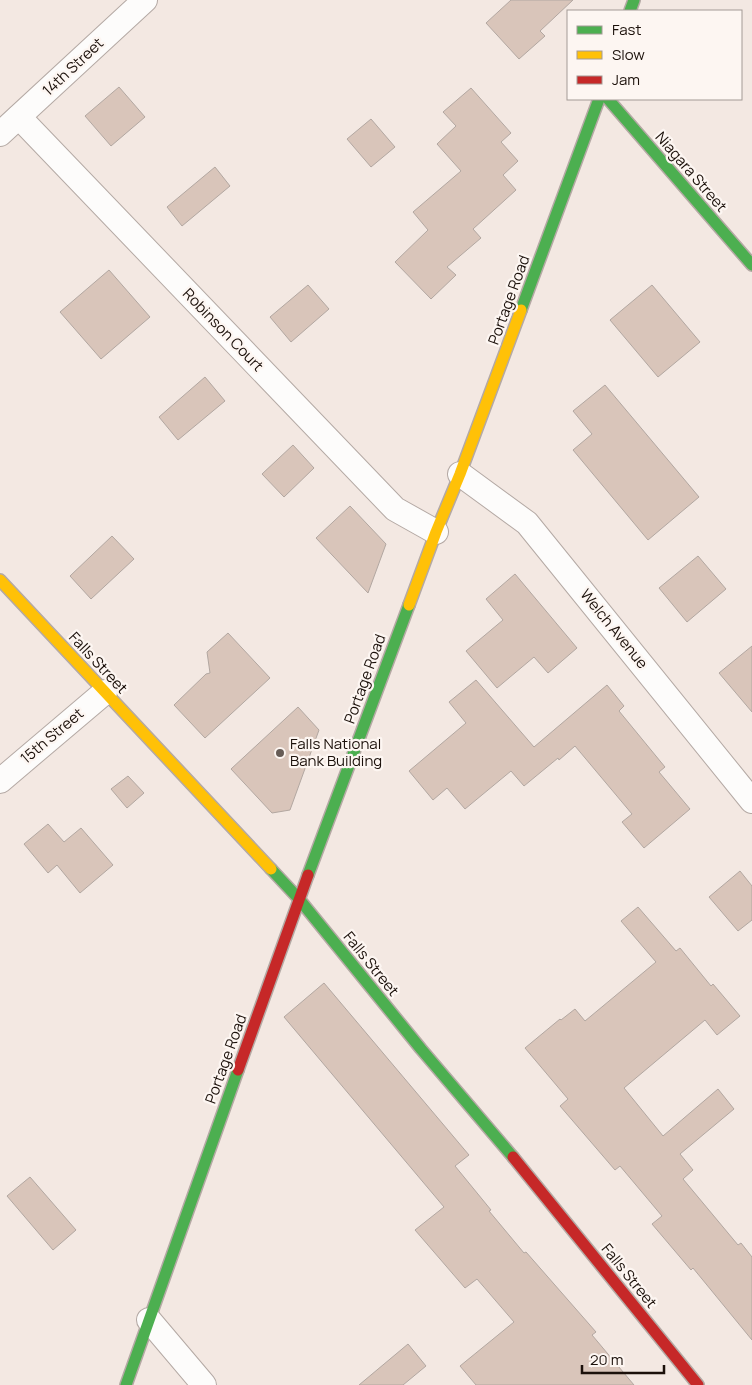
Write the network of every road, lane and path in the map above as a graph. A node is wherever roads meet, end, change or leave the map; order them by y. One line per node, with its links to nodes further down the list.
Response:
1 (145, 0): 4 (street, 14th Street)
2 (599, 100): 7 (street, Portage Road)
3 (609, 100): 6 (street, Niagara Street)
4 (20, 117): 5 (street, 14th Street); 8 (street, Robinson Court)
5 (0, 134)
6 (752, 265)
7 (460, 474): 8 (street, Portage Road); 12 (street, Welch Avenue)
8 (436, 532): 13 (street, Portage Road)
9 (0, 580): 10 (street, Falls Street)
10 (105, 692): 11 (street, 15th Street); 13 (street, Falls Street)
11 (0, 781)
12 (752, 801)
13 (299, 899): 14 (street, Portage Road); 17 (street, Falls Street)
14 (149, 1320): 15 (street, Portage Road); 16 (street)
15 (126, 1385)
16 (204, 1385)
17 (698, 1385)

